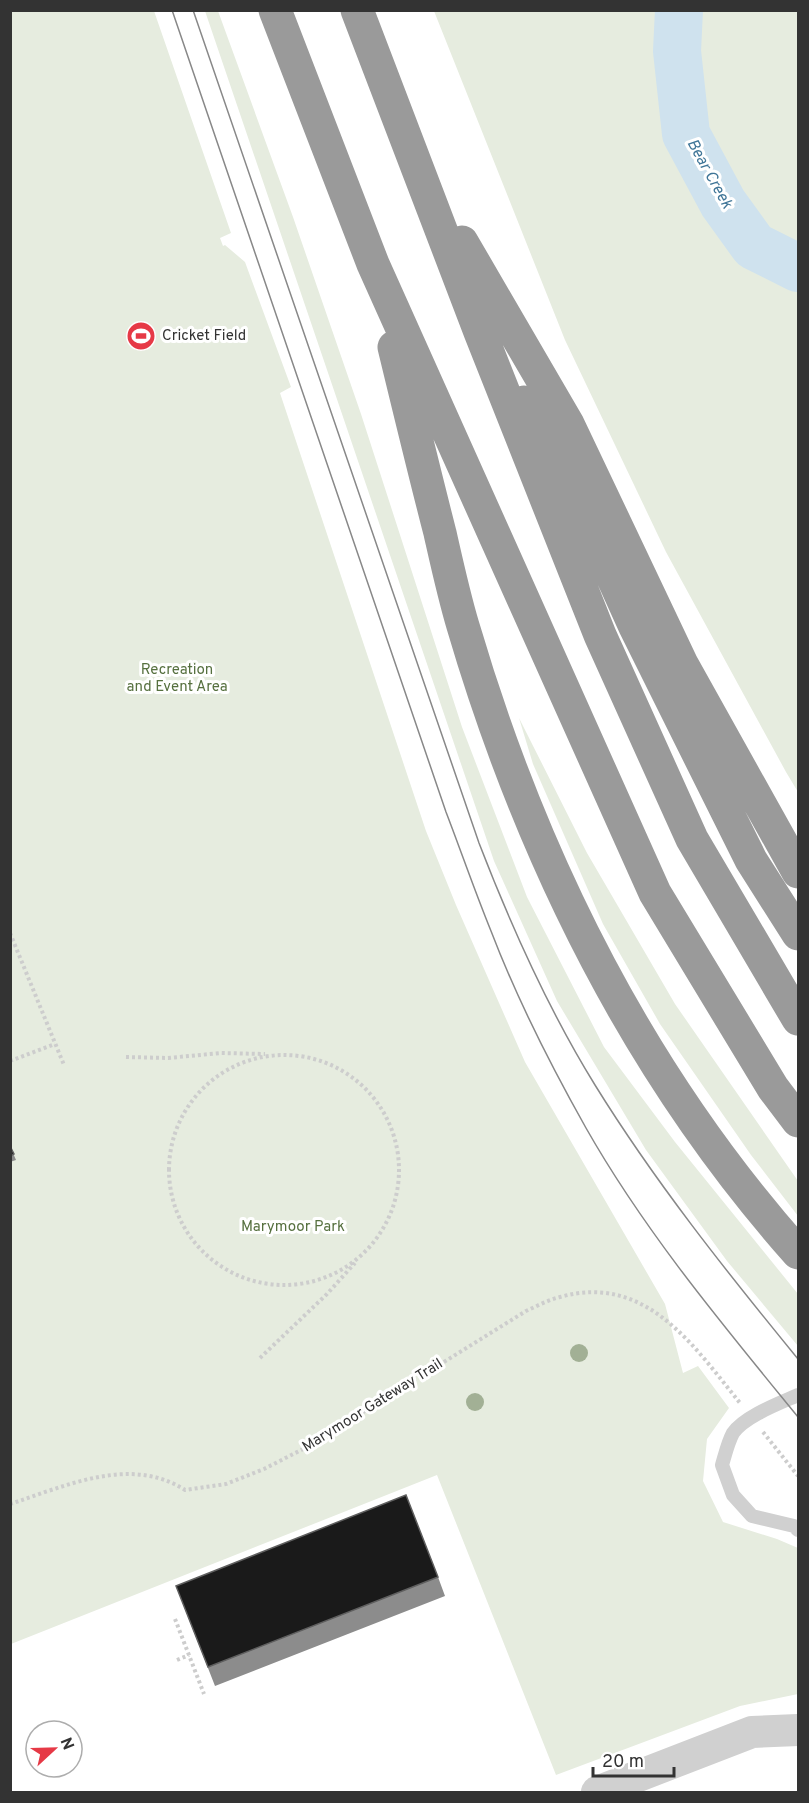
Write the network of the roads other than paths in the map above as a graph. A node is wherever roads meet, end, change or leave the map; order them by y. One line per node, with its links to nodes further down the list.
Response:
1 (275, 10): 4 (highway)
2 (357, 10): 3 (highway)
3 (413, 158): 5 (highway); 6 (highway)
4 (373, 264): 9 (highway); 10 (highway)
5 (480, 332): 7 (highway); 8 (highway)
6 (798, 872)
7 (798, 934)
8 (798, 1019)
9 (798, 1121)
10 (798, 1253)
11 (798, 1395): 12 (lane)
12 (798, 1530)
13 (798, 1731): 14 (street)
14 (597, 1792)

